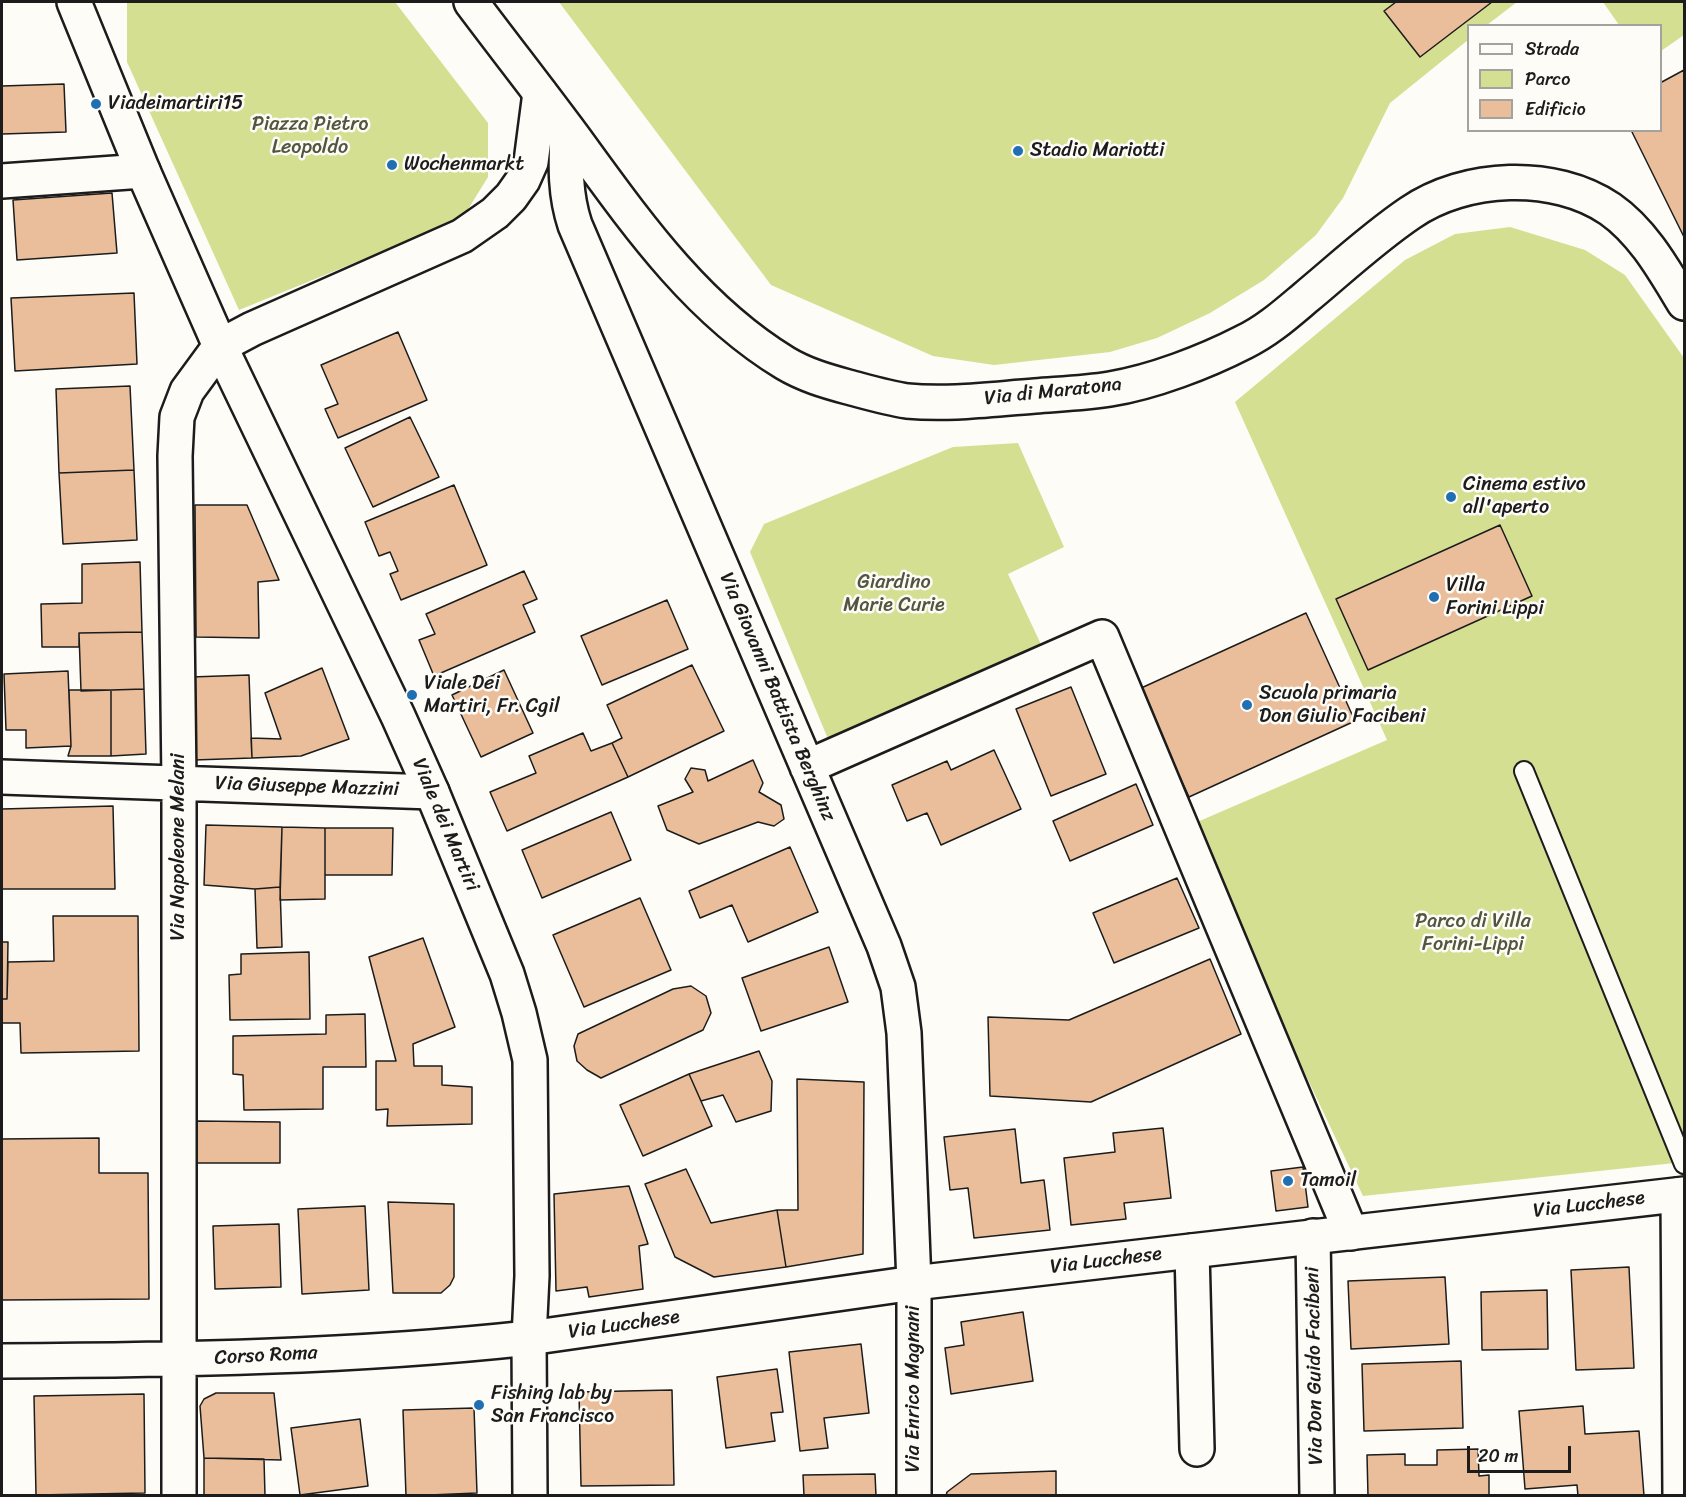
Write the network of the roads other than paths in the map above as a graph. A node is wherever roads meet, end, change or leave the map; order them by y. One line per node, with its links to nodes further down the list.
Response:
1 (471, 2): 3 (street)
2 (78, 7): 5 (street)
3 (540, 93): 4 (street); 8 (street)
4 (567, 129): 7 (street, Via di Maratona); 9 (street, Via Giovanni Battista Berghinz)
5 (143, 171): 6 (street); 8 (street)
6 (2, 181)
7 (1684, 303)
8 (220, 346): 12 (street, Via Napoleone Melani); 13 (street, Viale dei Martiri)
9 (807, 767): 15 (street); 18 (street, Via Giovanni Battista Berghinz)
10 (1524, 771): 14 (lane)
11 (2, 777): 12 (street, Via Giuseppe Mazzini)
12 (179, 783): 13 (street, Via Giuseppe Mazzini); 20 (street, Via Napoleone Melani)
13 (432, 792): 19 (street, Viale dei Martiri)
14 (1682, 1184): 15 (street, Via Lucchese); 27 (street)
15 (1351, 1233): 16 (street, Via Lucchese)
16 (1313, 1236): 17 (street, Via Lucchese); 26 (street, Via Don Guido Facibeni)
17 (1192, 1251): 18 (street, Via Lucchese); 22 (street)
18 (914, 1283): 19 (street, Via Lucchese); 25 (street, Via Enrico Magnani)
19 (529, 1338): 20 (street, Corso Roma); 24 (street, Viale dei Martiri)
20 (179, 1360): 21 (street, Corso Roma); 23 (street, Via Napoleone Melani)
21 (2, 1361)
22 (1197, 1449)
23 (180, 1496)
24 (530, 1496)
25 (914, 1496)
26 (1317, 1496)
27 (1680, 1496)

